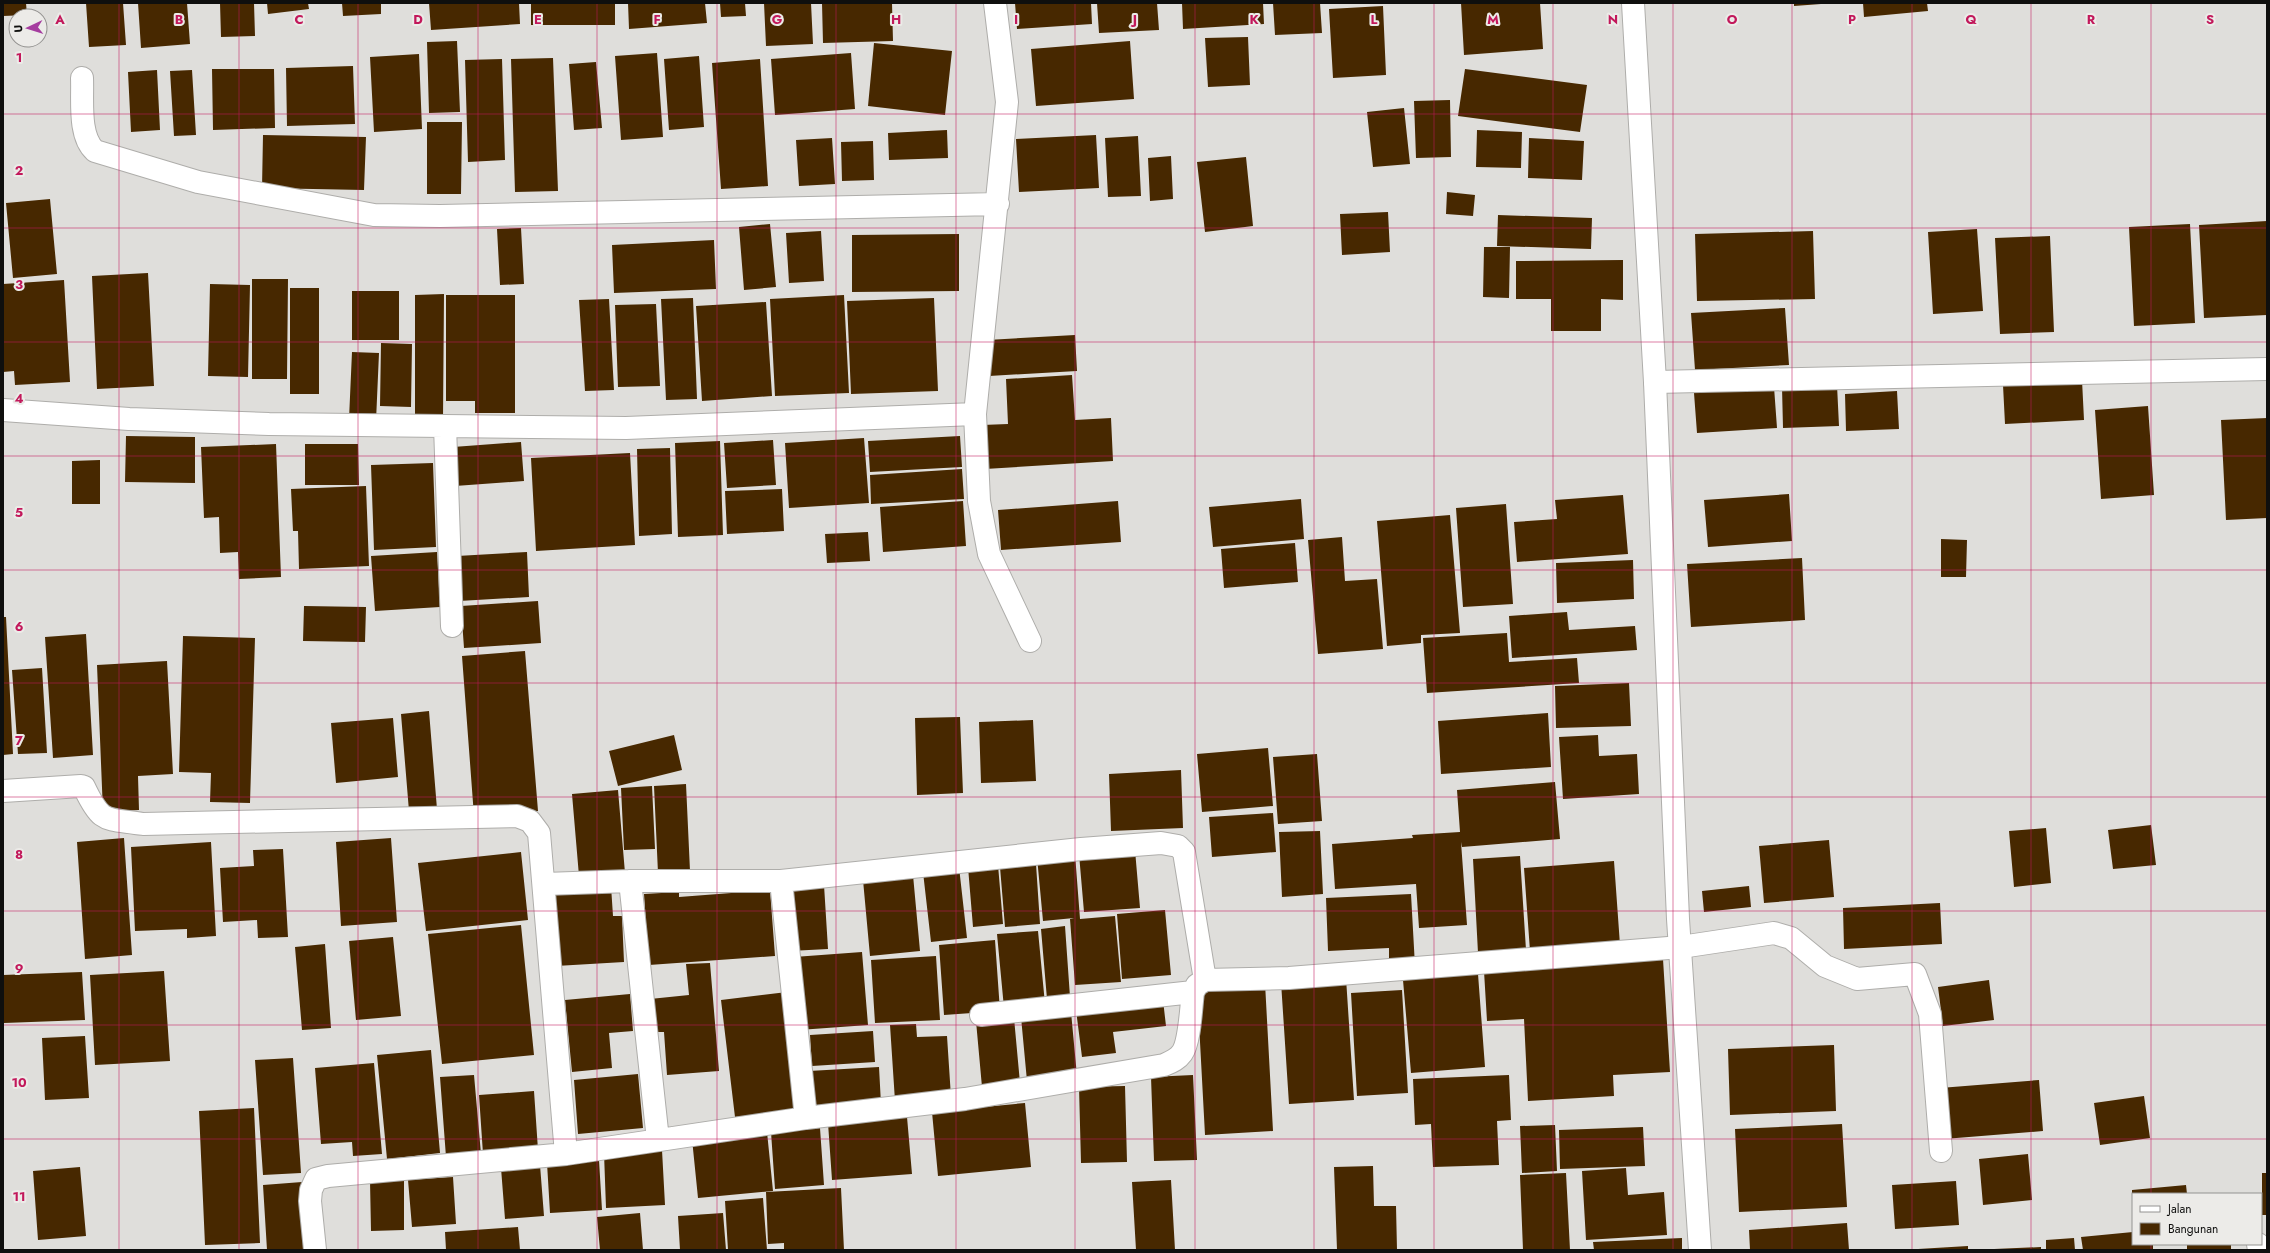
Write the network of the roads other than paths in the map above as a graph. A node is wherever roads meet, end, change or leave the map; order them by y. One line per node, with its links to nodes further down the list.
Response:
1 (994, 3): 4 (street)
2 (1633, 3): 6 (street)
3 (82, 78): 4 (street)
4 (998, 204): 8 (street)
5 (2267, 369): 6 (street)
6 (1655, 382): 16 (street)
7 (3, 410): 9 (street)
8 (975, 414): 9 (street); 11 (street)
9 (445, 426): 10 (street)
10 (452, 626)
11 (1030, 641)
12 (3, 791): 15 (street)
13 (630, 881): 14 (street); 15 (street); 20 (street)
14 (781, 881): 17 (street); 19 (street)
15 (544, 884): 22 (street)
16 (1681, 947): 17 (street); 21 (street); 24 (street)
17 (1199, 986): 18 (street); 19 (street)
18 (981, 1016)
19 (806, 1118): 20 (street)
20 (658, 1140): 22 (street)
21 (1941, 1150)
22 (566, 1154): 23 (street)
23 (316, 1250)
24 (1700, 1250)

